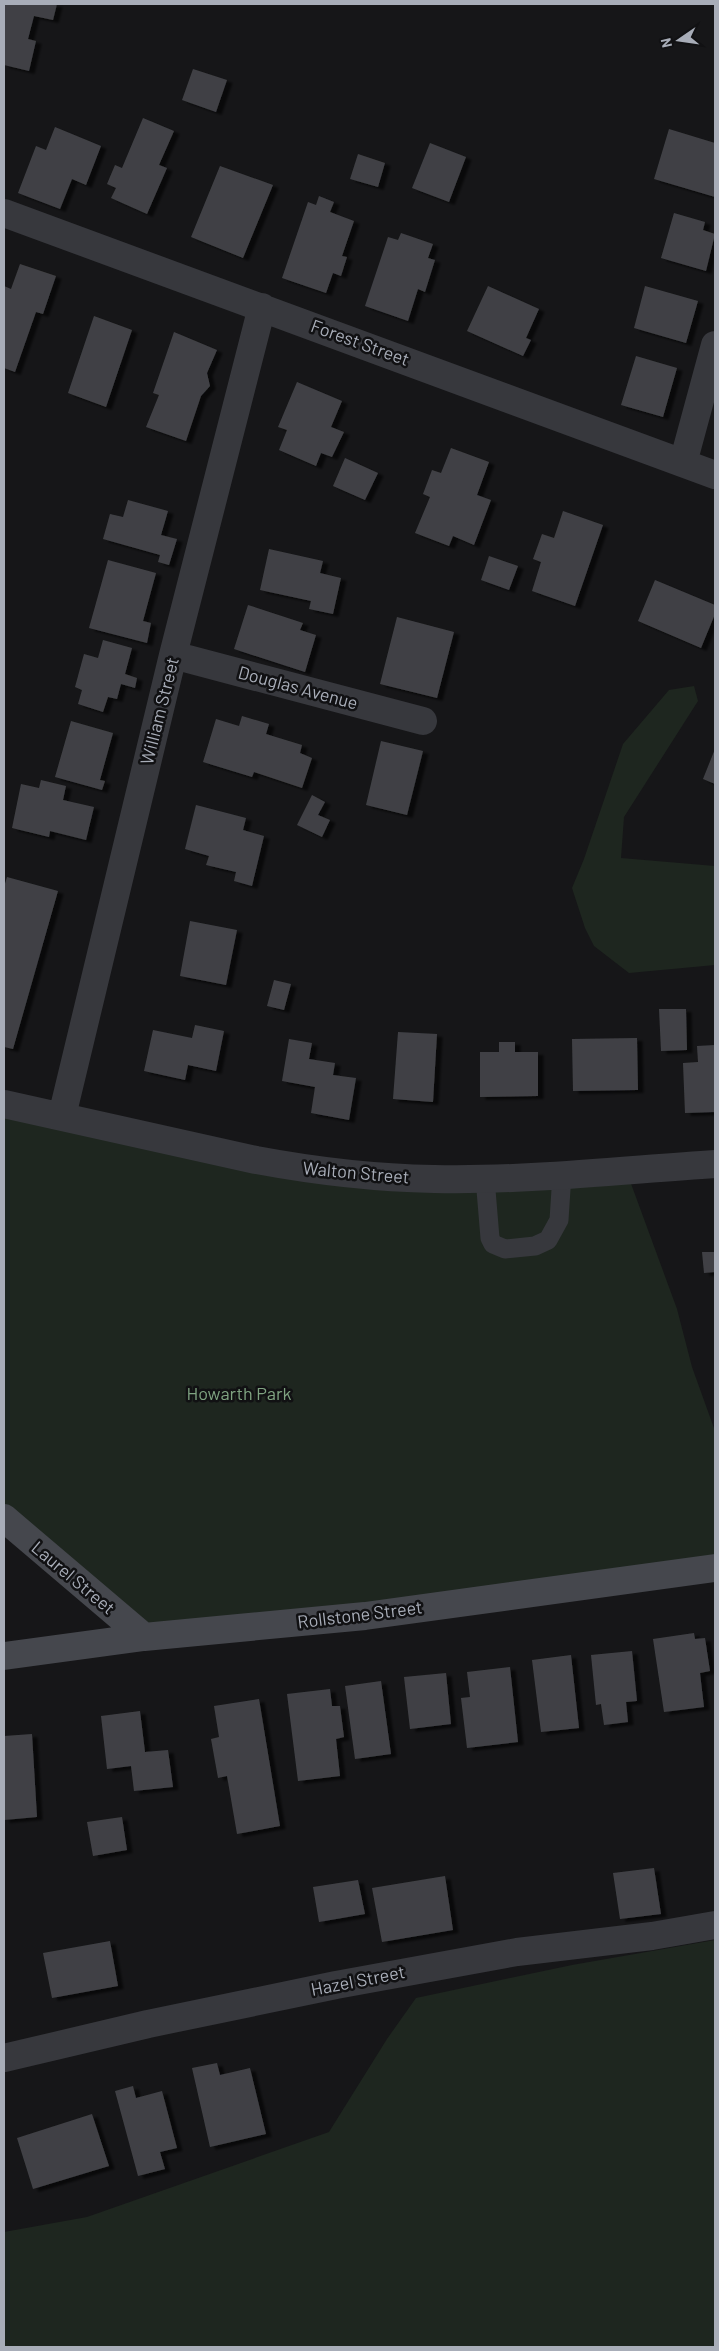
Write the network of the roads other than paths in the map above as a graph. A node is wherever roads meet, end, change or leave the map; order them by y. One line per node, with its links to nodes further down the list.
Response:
1 (4, 213): 2 (street, Forest Street)
2 (262, 307): 4 (street, Forest Street); 6 (street, William Street)
3 (715, 345): 4 (street)
4 (683, 464): 5 (street, Forest Street)
5 (715, 475)
6 (173, 655): 7 (street, Douglas Avenue); 9 (street, William Street)
7 (423, 721)
8 (4, 1104): 9 (street, Walton Street)
9 (62, 1116): 12 (street, Walton Street)
10 (715, 1164): 11 (street, Walton Street)
11 (562, 1174): 12 (street, Walton Street); 12 (lane)
12 (485, 1178)
13 (4, 1518): 15 (main road, Laurel Street)
14 (715, 1568): 15 (main road, Rollstone Street)
15 (144, 1636): 16 (main road, Rollstone Street)
16 (4, 1656)
17 (715, 1925): 18 (street, Hazel Street)
18 (4, 2058)

